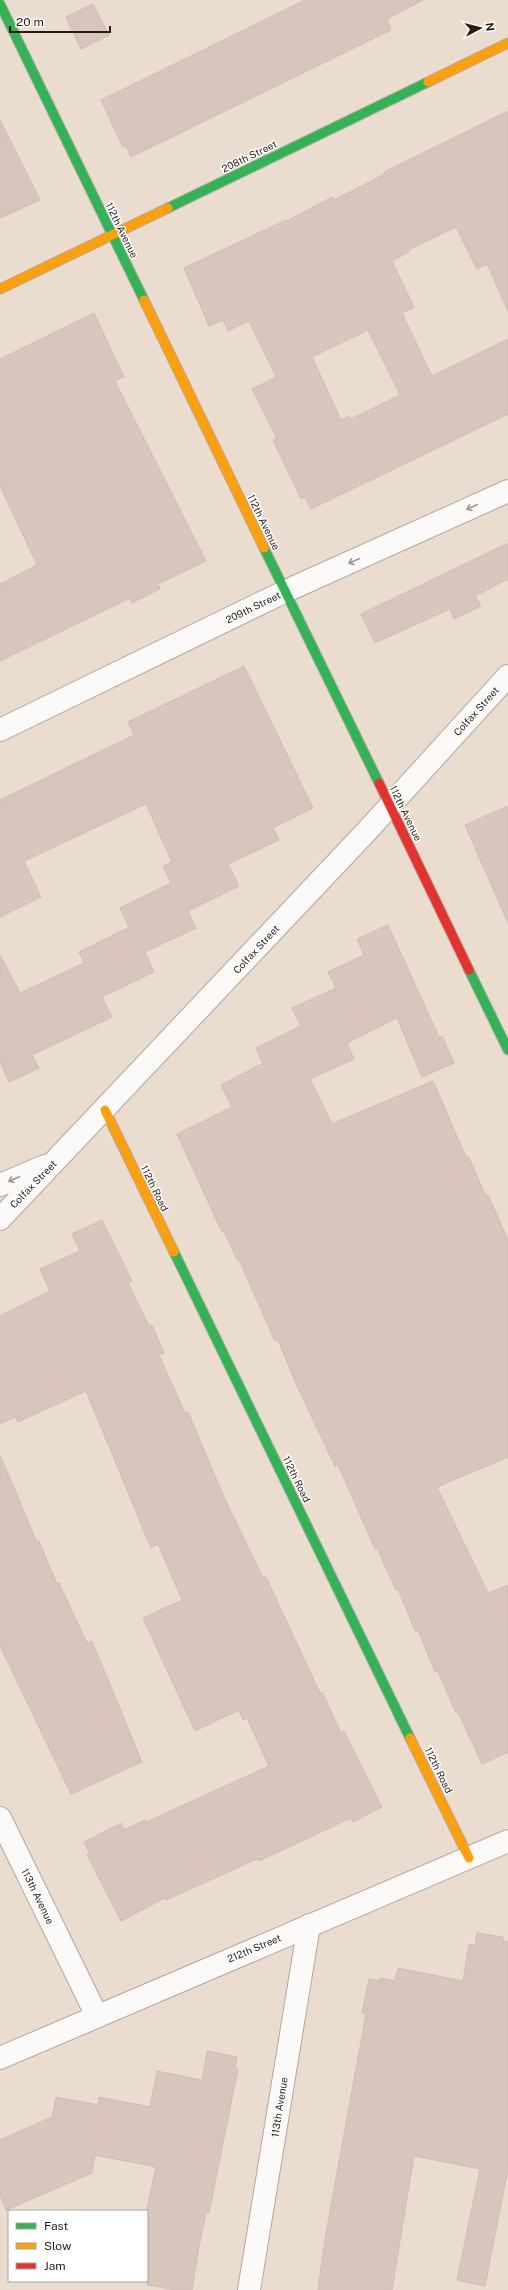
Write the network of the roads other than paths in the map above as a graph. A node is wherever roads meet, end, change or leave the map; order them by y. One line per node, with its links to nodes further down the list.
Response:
1 (0, 4): 3 (street, 112th Avenue)
2 (508, 43): 3 (street, 208th Street)
3 (112, 234): 4 (street, 208th Street); 6 (street, 112th Avenue)
4 (0, 289)
5 (508, 491): 6 (street, 209th Street, one-way to 6)
6 (286, 592): 9 (street, 209th Street); 10 (street, 112th Avenue)
7 (508, 676): 8 (street, Colfax Street)
8 (499, 692): 10 (street, Colfax Street)
9 (0, 730)
10 (390, 806): 11 (street, 112th Avenue); 12 (street, Colfax Street)
11 (508, 1050)
12 (105, 1110): 13 (street, Colfax Street); 18 (street, 112th Road)
13 (54, 1162): 14 (street, one-way to 14); 15 (street, Colfax Street)
14 (0, 1185)
15 (0, 1219)
16 (0, 1818): 20 (street, 113th Avenue)
17 (508, 1841): 18 (street, 212th Street)
18 (469, 1858): 19 (street, 212th Street)
19 (309, 1924): 20 (street, 212th Street); 22 (street, 113th Avenue)
20 (97, 2016): 21 (street, 212th Street)
21 (0, 2058)
22 (249, 2290)

